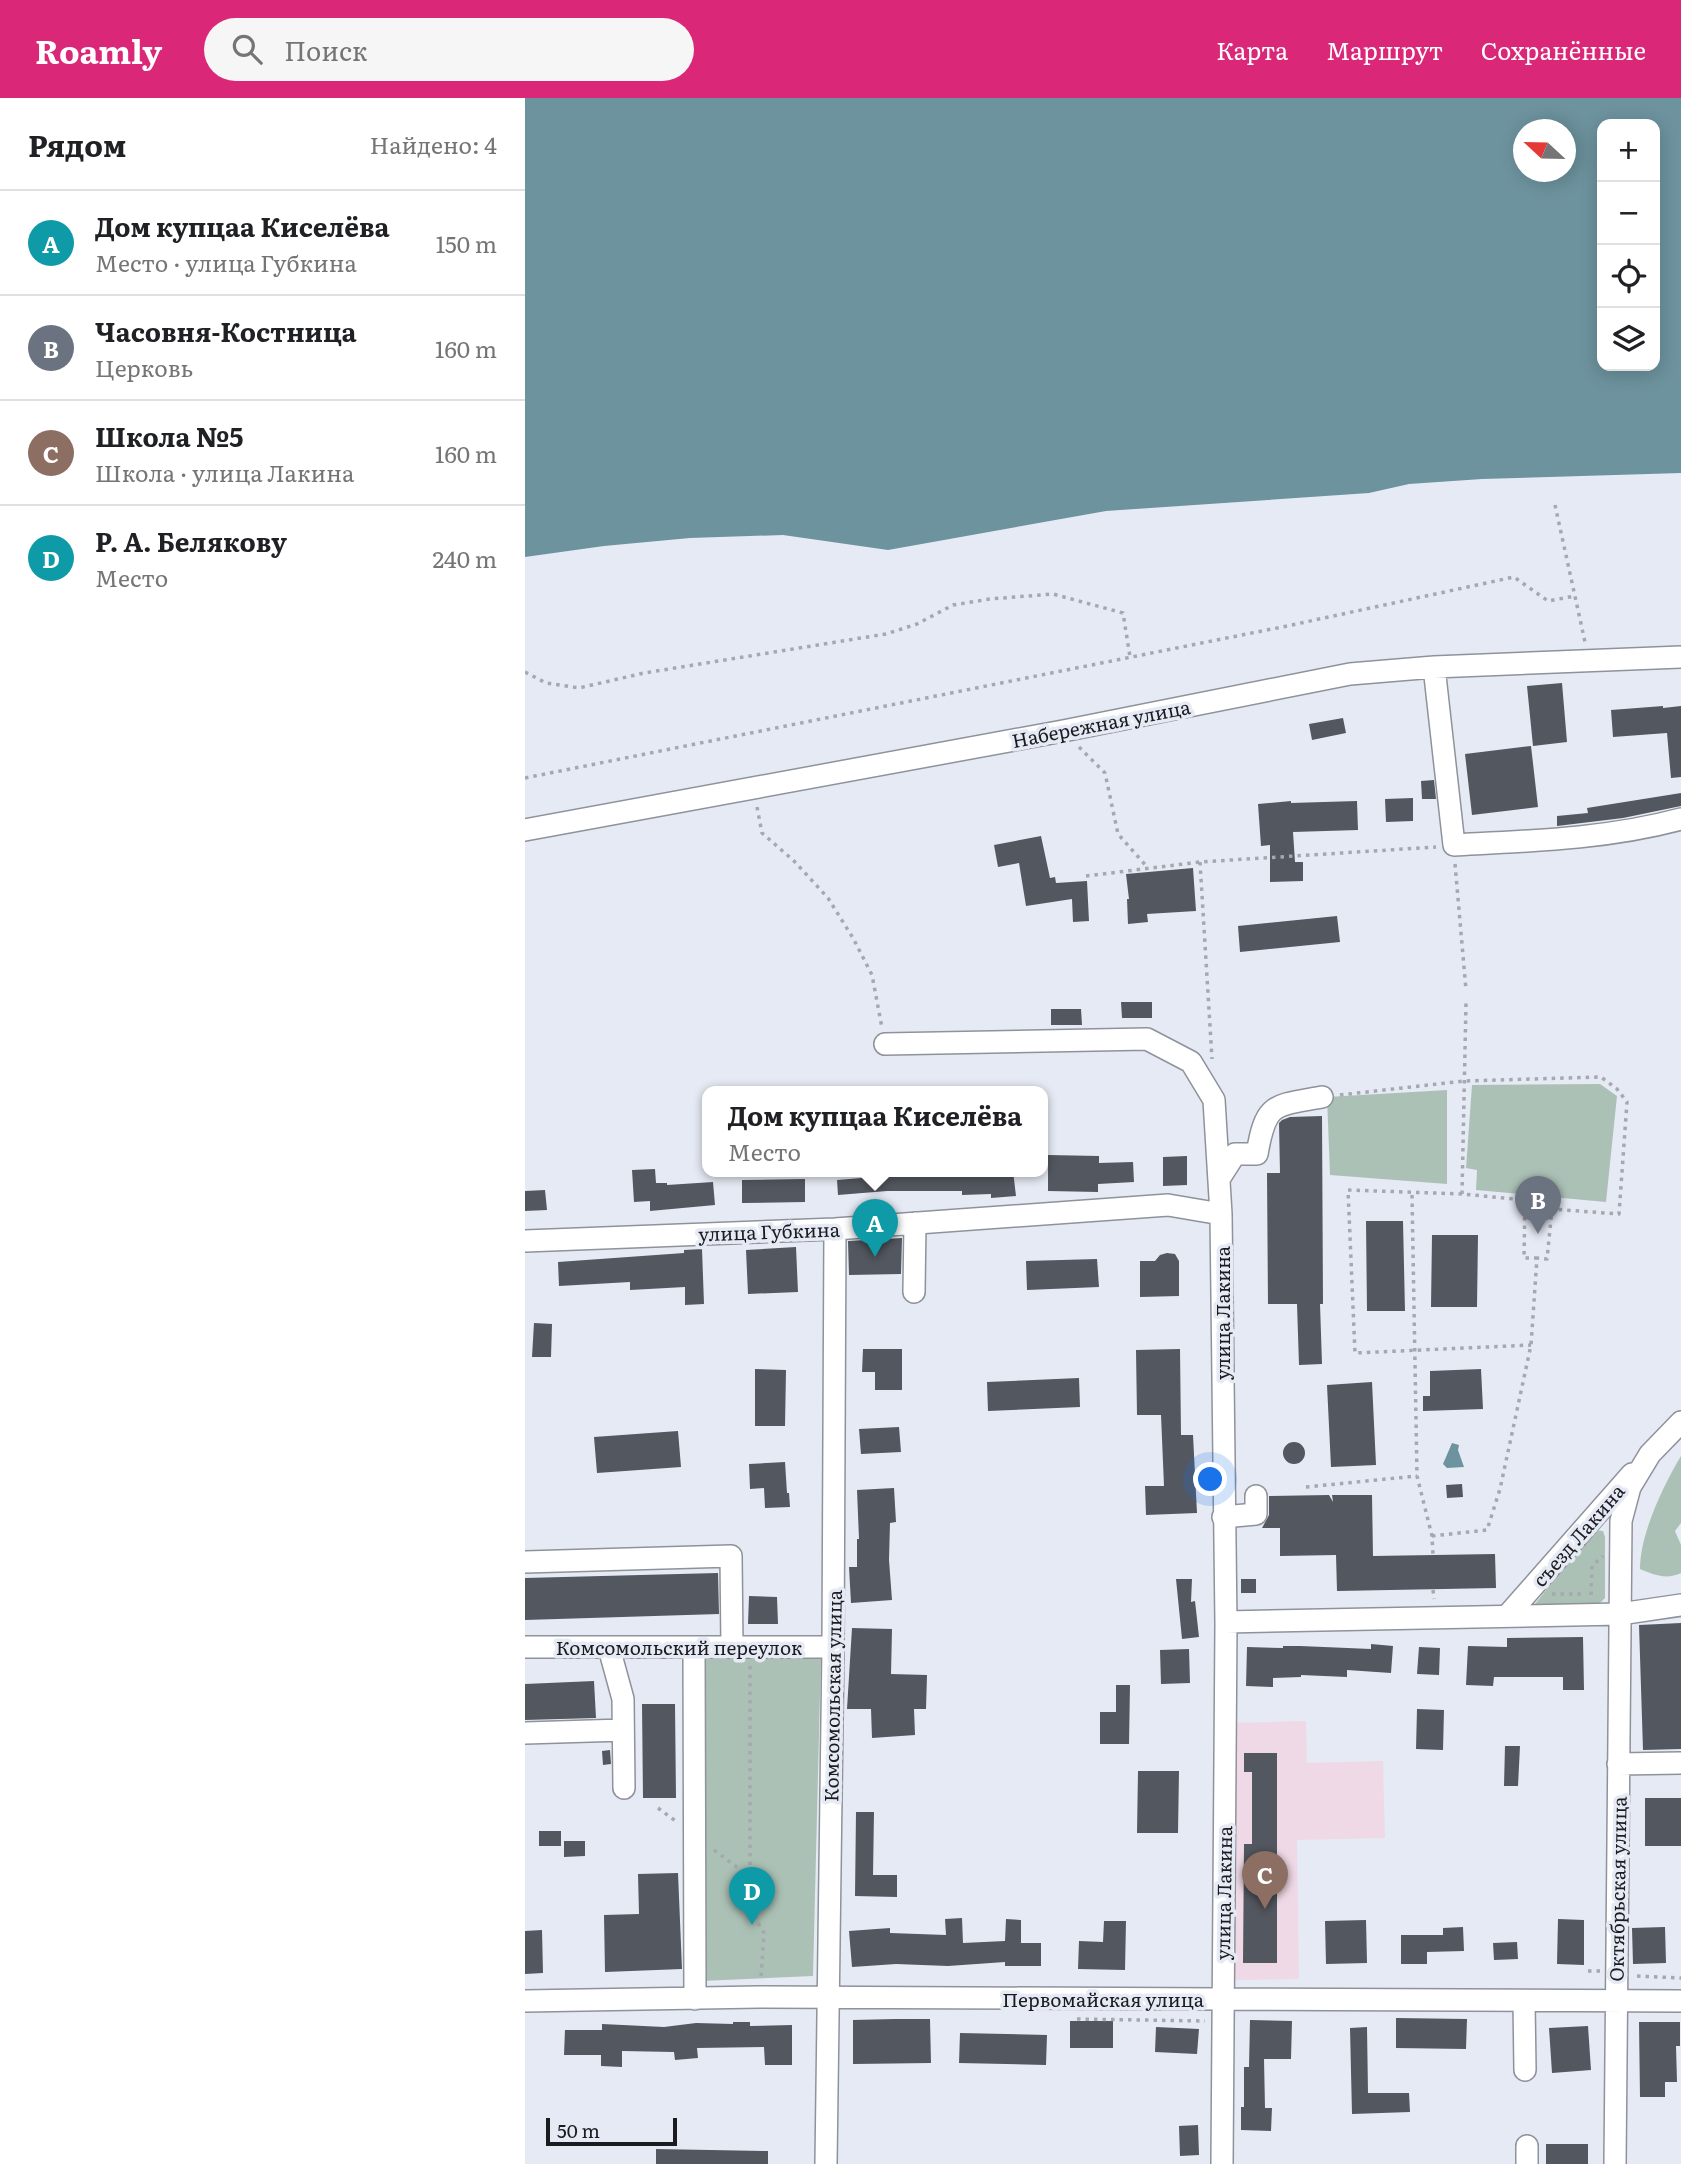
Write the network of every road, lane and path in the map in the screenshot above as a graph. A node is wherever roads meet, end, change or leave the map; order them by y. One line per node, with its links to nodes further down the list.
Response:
1 (1555, 505): 2 (path)
2 (1575, 596): 3 (path); 5 (path)
3 (1129, 657): 7 (path); 9 (path)
4 (1681, 657): 5 (street, Набережная улица)
5 (1590, 661): 6 (street, Набережная улица)
6 (1434, 667): 8 (street, Набережная улица); 13 (street)
7 (525, 672)
8 (1063, 731): 10 (street, Набережная улица); 15 (path)
9 (525, 778)
10 (753, 788): 12 (street, Набережная улица); 19 (path)
11 (1681, 819): 13 (street)
12 (525, 830)
13 (1454, 845): 14 (path); 17 (path)
14 (1200, 862): 15 (path); 20 (path)
15 (1148, 868): 16 (path)
16 (1086, 876)
17 (1466, 990)
18 (1466, 1003): 21 (path)
19 (885, 1044): 23 (street, улица Лакина)
20 (1212, 1060)
21 (1464, 1081): 22 (path); 25 (path); 27 (path)
22 (1322, 1097): 23 (street)
23 (1219, 1179): 28 (street, улица Лакина)
24 (1412, 1194): 25 (path); 35 (path); 35 (path)
25 (1462, 1194): 26 (path)
26 (1525, 1200): 27 (path); 32 (path)
27 (1552, 1209): 32 (path)
28 (1221, 1214): 29 (street, улица Губкина); 41 (street, улица Лакина)
29 (915, 1223): 30 (street, улица Губкина); 33 (street)
30 (835, 1229): 31 (street, улица Губкина); 56 (street, Комсомольская улица)
31 (525, 1241)
32 (1537, 1258): 34 (path)
33 (914, 1292)
34 (1531, 1345): 35 (path); 42 (path)
35 (1415, 1350): 38 (path)
36 (1681, 1422): 37 (street, съезд Лакина)
37 (1650, 1454): 50 (street, съезд Лакина); 51 (street, съезд Лакина)
38 (1417, 1476): 39 (path); 42 (path)
39 (1306, 1487)
40 (1256, 1496): 41 (street)
41 (1223, 1517): 52 (street, улица Лакина)
42 (1432, 1536): 43 (path)
43 (1433, 1555)
44 (1605, 1555): 47 (path)
45 (525, 1562): 55 (street)
46 (1552, 1594): 47 (path)
47 (1591, 1594): 48 (path)
48 (1591, 1602)
49 (1681, 1605): 50 (street)
50 (1621, 1614): 51 (street); 61 (street, Октябрьская улица)
51 (1507, 1616): 52 (street)
52 (1226, 1622): 69 (street, улица Лакина)
53 (525, 1647): 54 (street, Комсомольский переулок)
54 (609, 1647): 57 (street, Комсомольский переулок); 58 (street)
55 (741, 1647): 56 (street, Комсомольский переулок); 57 (street, Комсомольский переулок); 65 (path)
56 (833, 1647): 67 (street, Комсомольская улица)
57 (694, 1648): 64 (street)
58 (624, 1730): 59 (street); 62 (street)
59 (525, 1733)
60 (1681, 1763): 61 (street)
61 (1618, 1764): 72 (street, Октябрьская улица)
62 (624, 1788)
63 (658, 1808): 64 (path)
64 (694, 1835): 65 (path); 68 (street)
65 (750, 1877): 66 (path)
66 (759, 1997): 67 (street, Первомайская улица); 68 (street, Первомайская улица)
67 (828, 1997): 69 (street, Первомайская улица); 75 (street, Комсомольская улица)
68 (695, 1999): 70 (street, Первомайская улица)
69 (1222, 1999): 71 (street, Первомайская улица); 76 (street, улица Лакина)
70 (525, 2001)
71 (1524, 2001): 72 (street, Первомайская улица); 74 (street)
72 (1615, 2001): 73 (street, Первомайская улица); 77 (street, Октябрьская улица)
73 (1681, 2001)
74 (1525, 2070)
75 (826, 2164)
76 (1222, 2164)
77 (1615, 2164)

